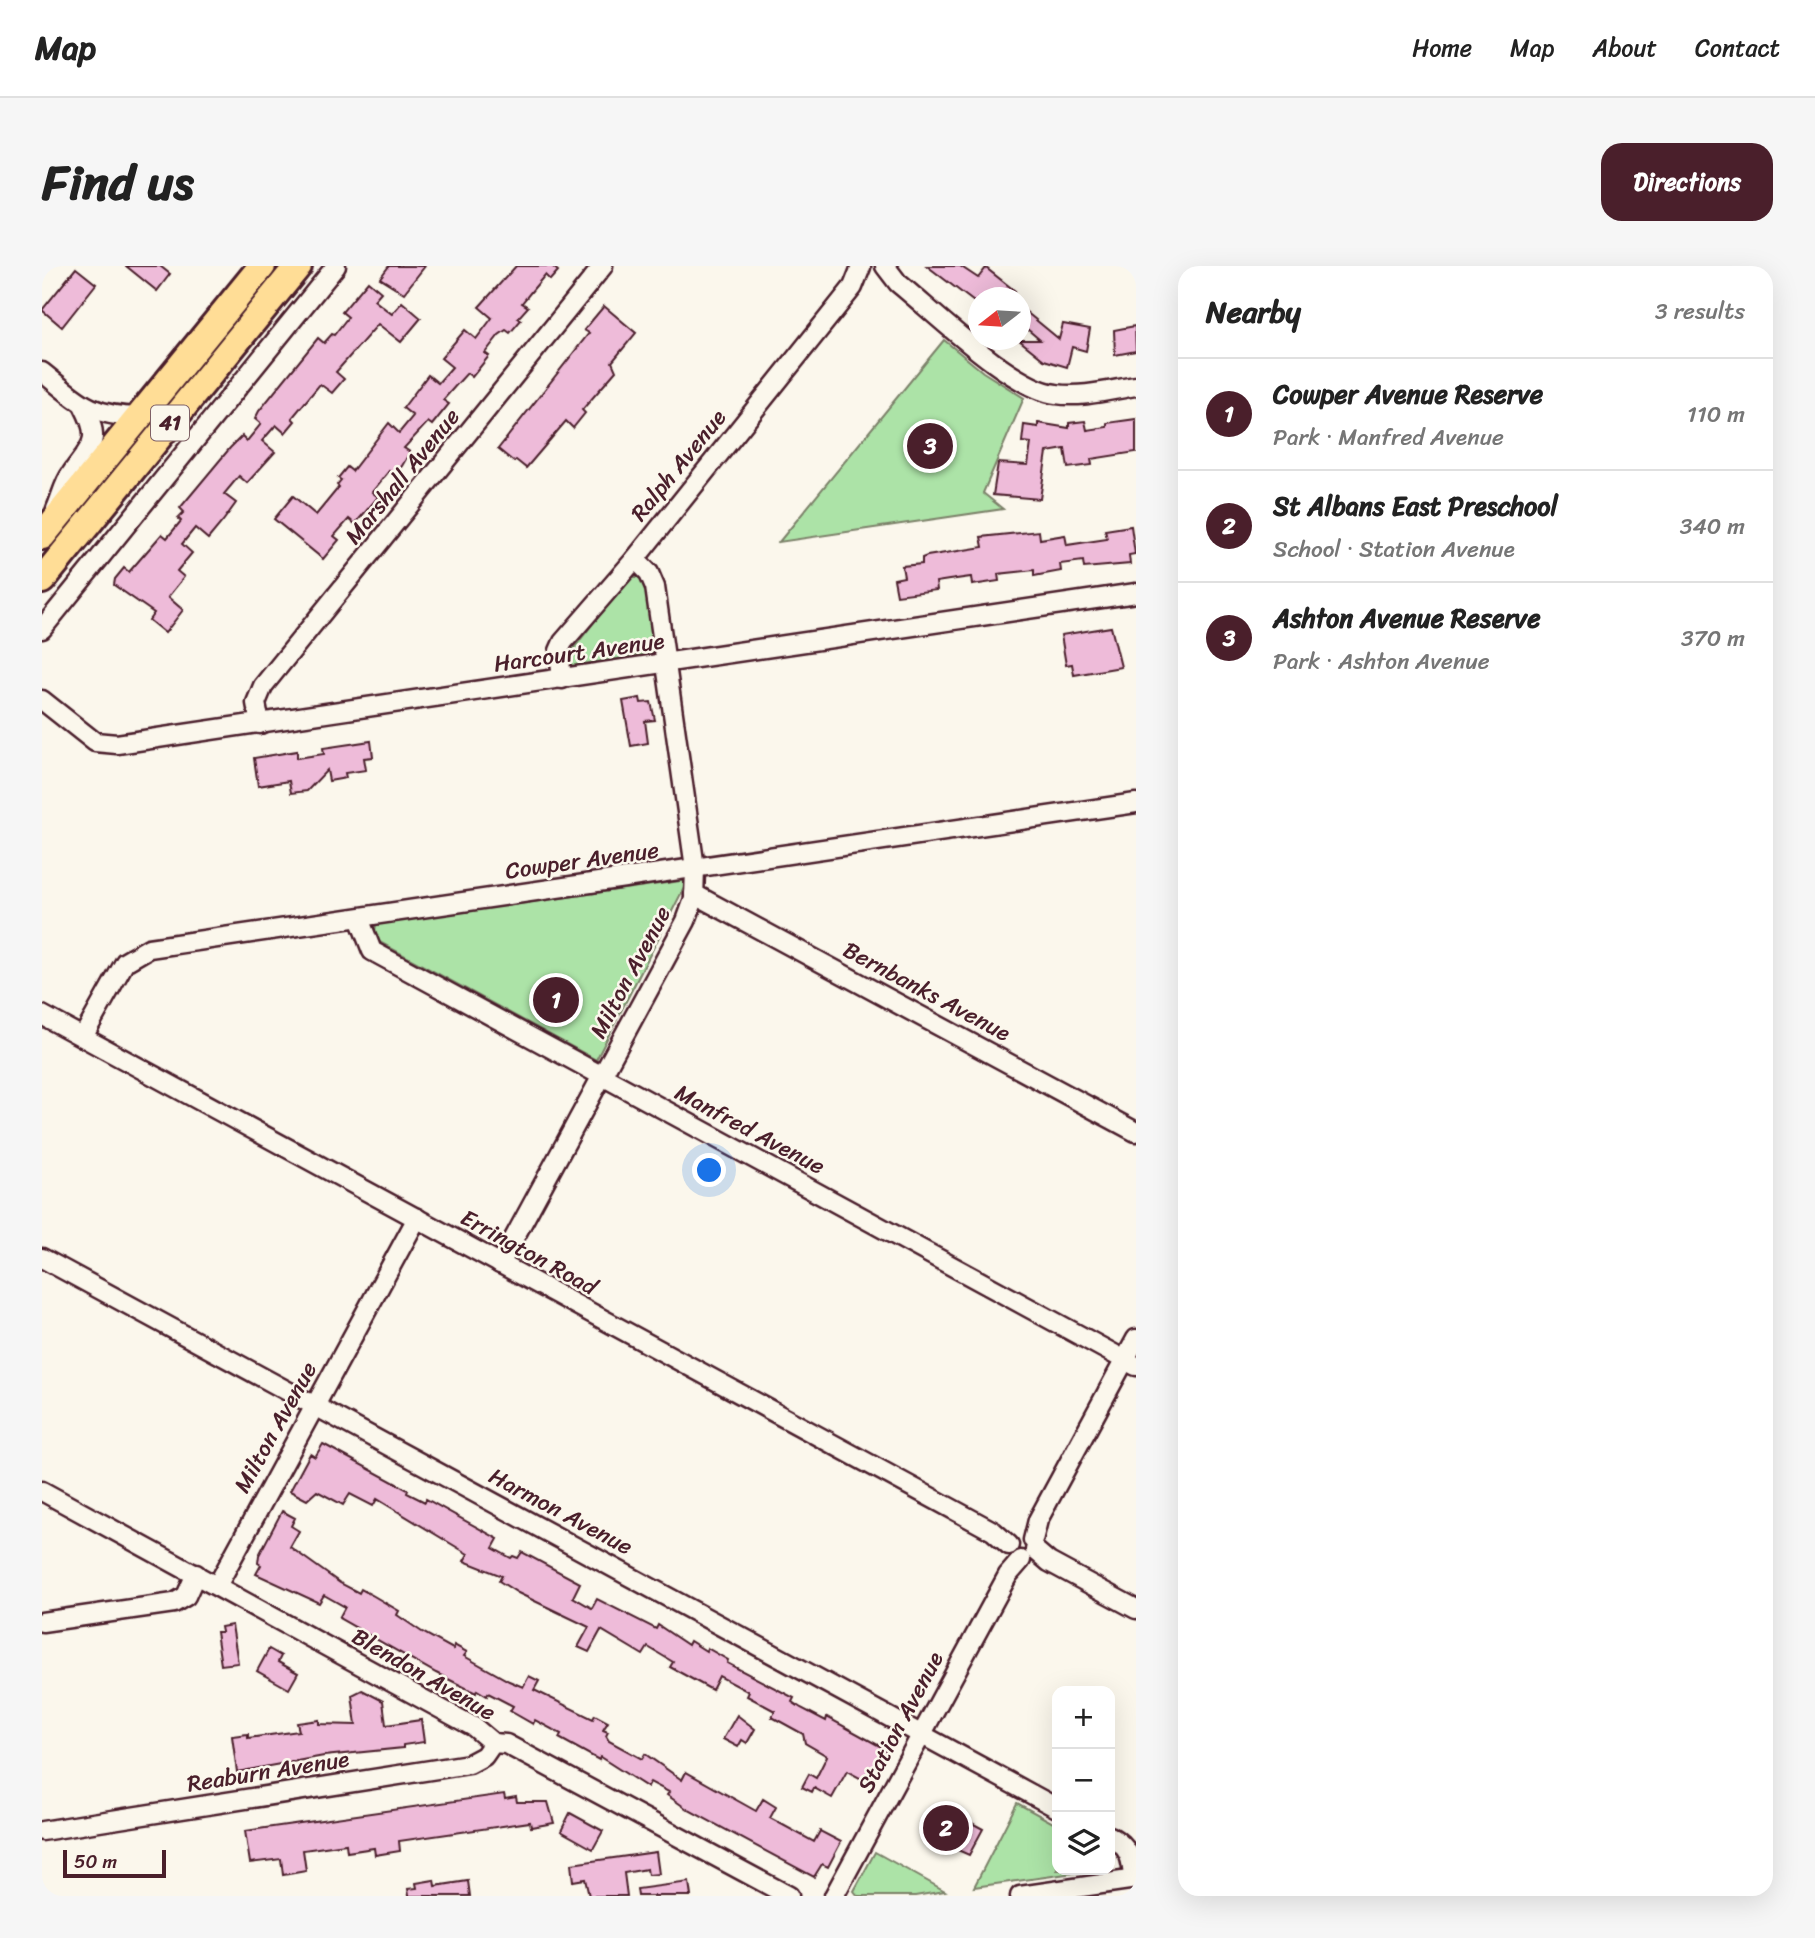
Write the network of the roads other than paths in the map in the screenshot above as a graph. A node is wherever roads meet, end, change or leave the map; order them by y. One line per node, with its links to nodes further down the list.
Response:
1 (264, 266): 2 (main road); 10 (main road, 41)
2 (281, 266)
3 (298, 266): 11 (main road, 41)
4 (336, 266): 16 (street)
5 (603, 266): 20 (street, Marshall Avenue)
6 (873, 269): 8 (street); 13 (street, Ralph Avenue)
7 (42, 372): 9 (street)
8 (1136, 386)
9 (84, 407): 10 (street); 12 (street)
10 (138, 417): 11 (main road); 12 (main road, 41)
11 (141, 458): 14 (main road, 41)
12 (46, 530)
13 (635, 559): 17 (street, Milton Avenue); 18 (street, Ralph Avenue)
14 (42, 580)
15 (1136, 593): 17 (street, Harcourt Avenue)
16 (42, 629)
17 (665, 664): 18 (street, Harcourt Avenue); 22 (street, Milton Avenue)
18 (562, 679): 20 (street, Harcourt Avenue)
19 (42, 700): 20 (street, Harcourt Avenue)
20 (260, 724)
21 (1136, 803): 22 (street, Cowper Avenue)
22 (695, 868): 23 (street, Milton Avenue); 24 (street, Cowper Avenue)
23 (694, 894): 27 (street, Milton Avenue); 28 (street, Bernbanks Avenue)
24 (359, 918): 26 (street, Cowper Avenue); 27 (street, Manfred Avenue)
25 (42, 1015): 26 (street, Errington Road)
26 (83, 1037): 29 (street, Errington Road)
27 (602, 1076): 31 (street, Milton Avenue); 33 (street, Manfred Avenue)
28 (1136, 1132)
29 (416, 1218): 31 (street, Errington Road); 34 (street, Milton Avenue)
30 (42, 1258): 34 (street, Harmon Avenue)
31 (500, 1264): 36 (street, Errington Road)
32 (1136, 1339): 33 (street, Station Avenue)
33 (1130, 1363): 36 (street, Station Avenue)
34 (315, 1405): 38 (street, Milton Avenue); 41 (street, Harmon Avenue)
35 (42, 1491): 37 (street, Blendon Avenue)
36 (1022, 1547): 39 (street, Errington Road); 41 (street, Station Avenue)
37 (197, 1574): 38 (street, Blendon Avenue); 40 (street)
38 (217, 1586): 42 (street, Blendon Avenue)
39 (1136, 1609)
40 (42, 1622)
41 (921, 1734): 43 (street, Harmon Avenue); 48 (street, Station Avenue)
42 (494, 1743): 44 (street, Reaburn Avenue); 47 (street, Blendon Avenue)
43 (1052, 1805)
44 (42, 1831)
45 (1115, 1840): 46 (street)
46 (1134, 1879): 49 (street)
47 (785, 1895)
48 (834, 1895)
49 (1020, 1896)

